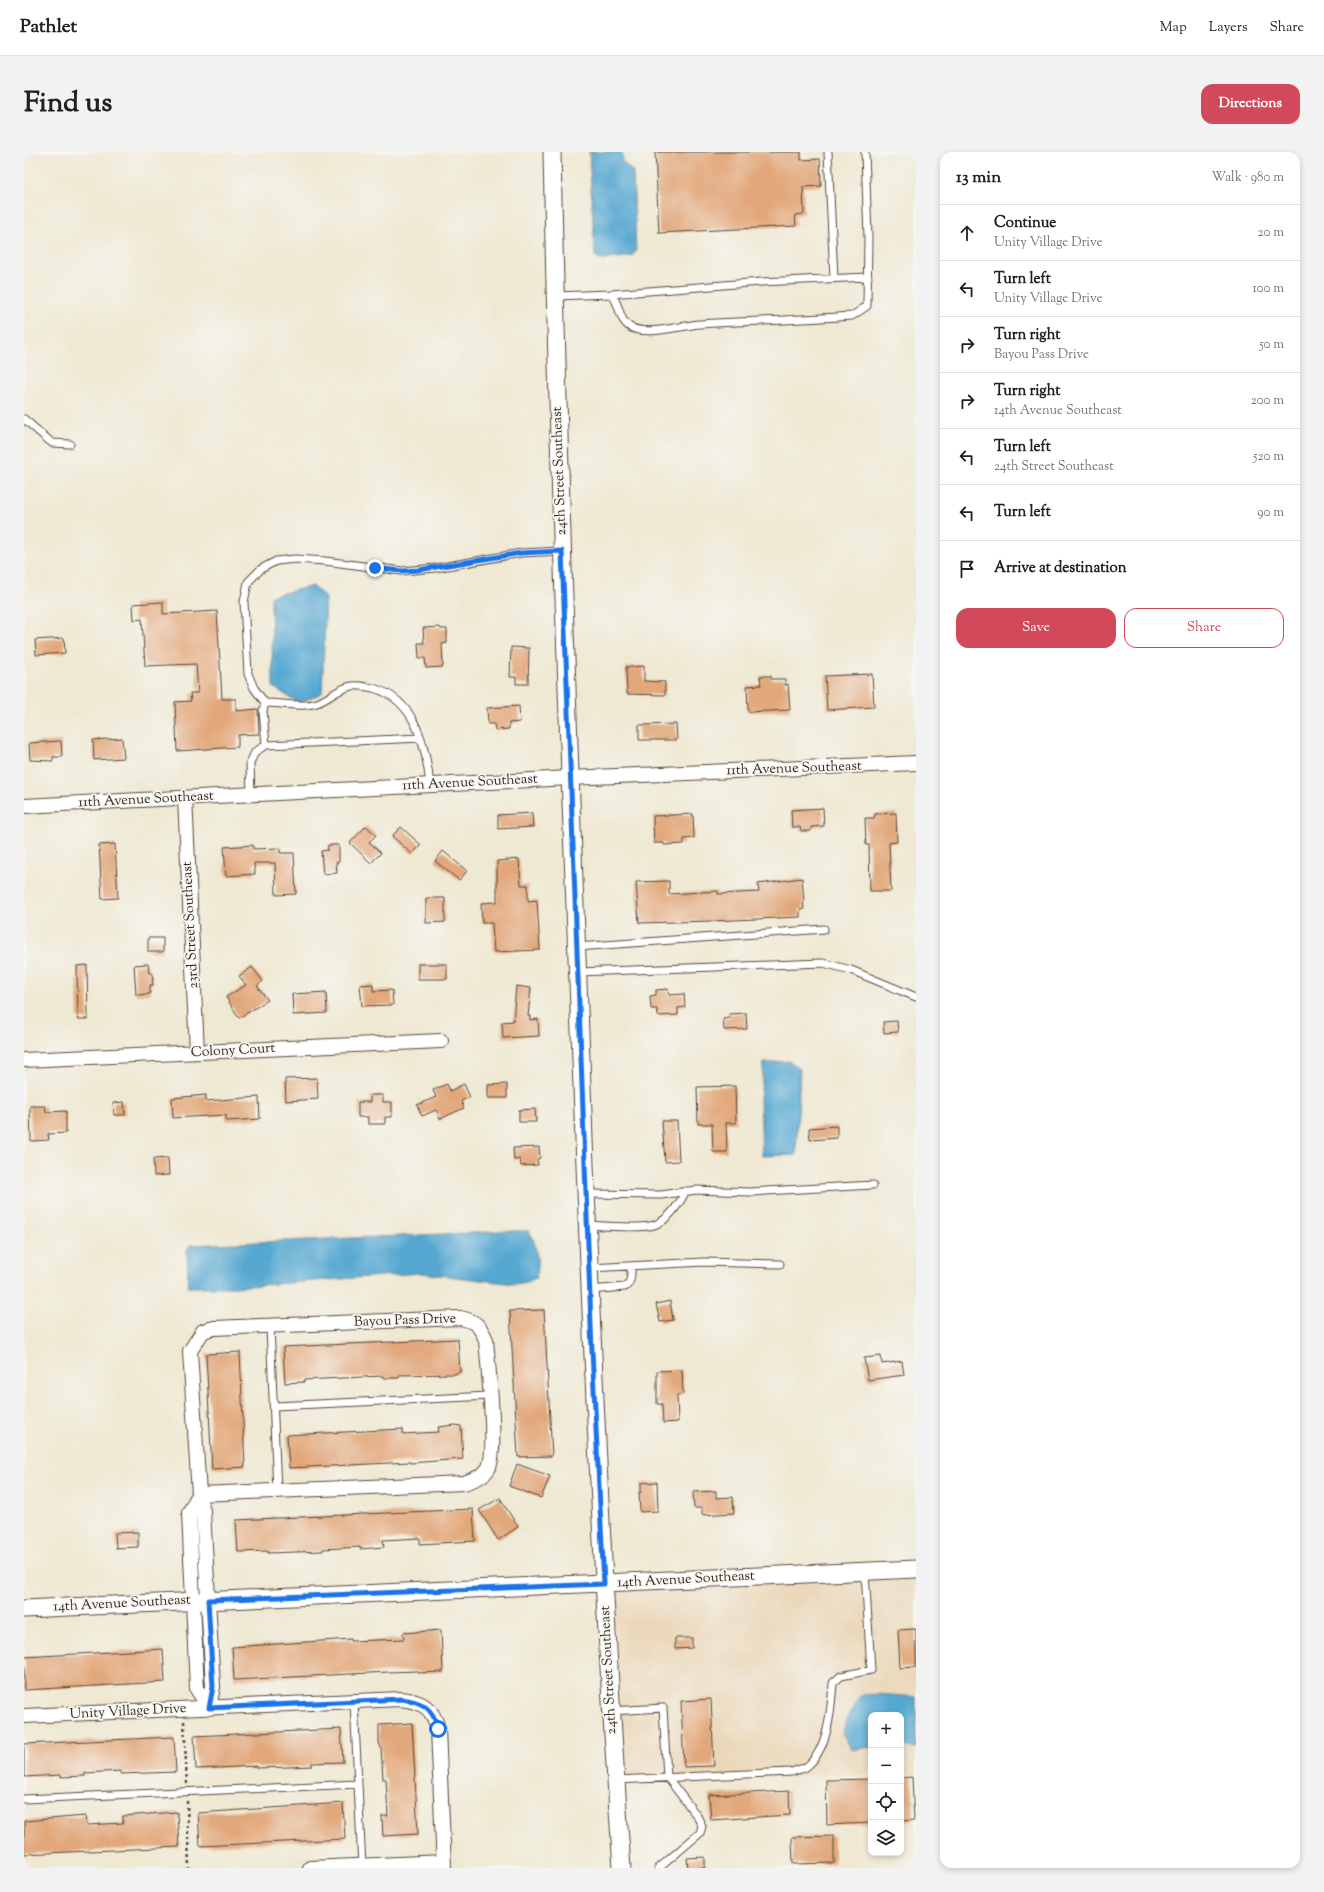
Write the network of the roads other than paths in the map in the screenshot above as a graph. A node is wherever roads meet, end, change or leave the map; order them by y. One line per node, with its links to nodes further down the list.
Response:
1 (552, 152): 7 (street, 24th Street Southeast)
2 (828, 152): 5 (lane)
3 (865, 152): 4 (lane)
4 (868, 277): 5 (lane); 6 (lane)
5 (834, 278): 6 (lane)
6 (611, 294): 7 (lane)
7 (555, 296): 10 (street, 24th Street Southeast)
8 (24, 419): 9 (lane)
9 (70, 444)
10 (562, 551): 11 (lane); 15 (street, 24th Street Southeast)
11 (265, 703): 12 (lane); 13 (lane)
12 (421, 738): 13 (lane); 16 (lane)
13 (266, 745): 17 (lane)
14 (916, 763): 15 (street, 11th Avenue Southeast)
15 (570, 778): 16 (street, 11th Avenue Southeast); 21 (street, 24th Street Southeast)
16 (430, 785): 17 (street, 11th Avenue Southeast)
17 (251, 795): 18 (street, 11th Avenue Southeast)
18 (186, 798): 19 (street, 11th Avenue Southeast); 25 (street, 23rd Street Southeast)
19 (24, 806)
20 (824, 929): 21 (lane)
21 (576, 947): 22 (street, 24th Street Southeast)
22 (577, 972): 23 (lane); 29 (street, 24th Street Southeast)
23 (916, 997)
24 (441, 1041): 25 (street, Colony Court)
25 (197, 1052): 26 (street, Colony Court)
26 (24, 1060)
27 (873, 1184): 28 (lane)
28 (686, 1191): 29 (lane); 30 (lane)
29 (586, 1194): 30 (street, 24th Street Southeast)
30 (587, 1226): 33 (street, 24th Street Southeast)
31 (780, 1264): 32 (lane)
32 (631, 1266): 33 (lane); 34 (lane)
33 (589, 1268): 34 (street, 24th Street Southeast)
34 (590, 1290): 42 (street, 24th Street Southeast)
35 (270, 1326): 36 (street, Bayou Pass Drive); 37 (lane); 39 (street, Bayou Pass Drive)
36 (490, 1396): 37 (lane); 38 (street, Bayou Pass Drive)
37 (274, 1406): 38 (lane)
38 (277, 1491): 39 (street, Bayou Pass Drive)
39 (200, 1494): 43 (street, Bayou Pass Drive)
40 (916, 1569): 41 (street, 14th Avenue Southeast)
41 (865, 1572): 42 (street, 14th Avenue Southeast); 49 (lane)
42 (604, 1584): 43 (street, 14th Avenue Southeast); 47 (street, 24th Street Southeast)
43 (201, 1601): 44 (street, 14th Avenue Southeast); 46 (street, Bayou Pass Drive)
44 (24, 1609)
45 (354, 1702): 46 (street, Unity Village Drive); 51 (lane); 53 (street, Unity Village Drive)
46 (209, 1708): 48 (street, Unity Village Drive)
47 (610, 1711): 49 (lane); 50 (street, 24th Street Southeast)
48 (24, 1716)
49 (667, 1777): 50 (lane); 57 (lane)
50 (616, 1780): 56 (street, 24th Street Southeast)
51 (358, 1784): 52 (lane); 54 (lane)
52 (24, 1799)
53 (444, 1865): 54 (street)
54 (362, 1867): 55 (street)
55 (310, 1868)
56 (622, 1868)
57 (659, 1868)

